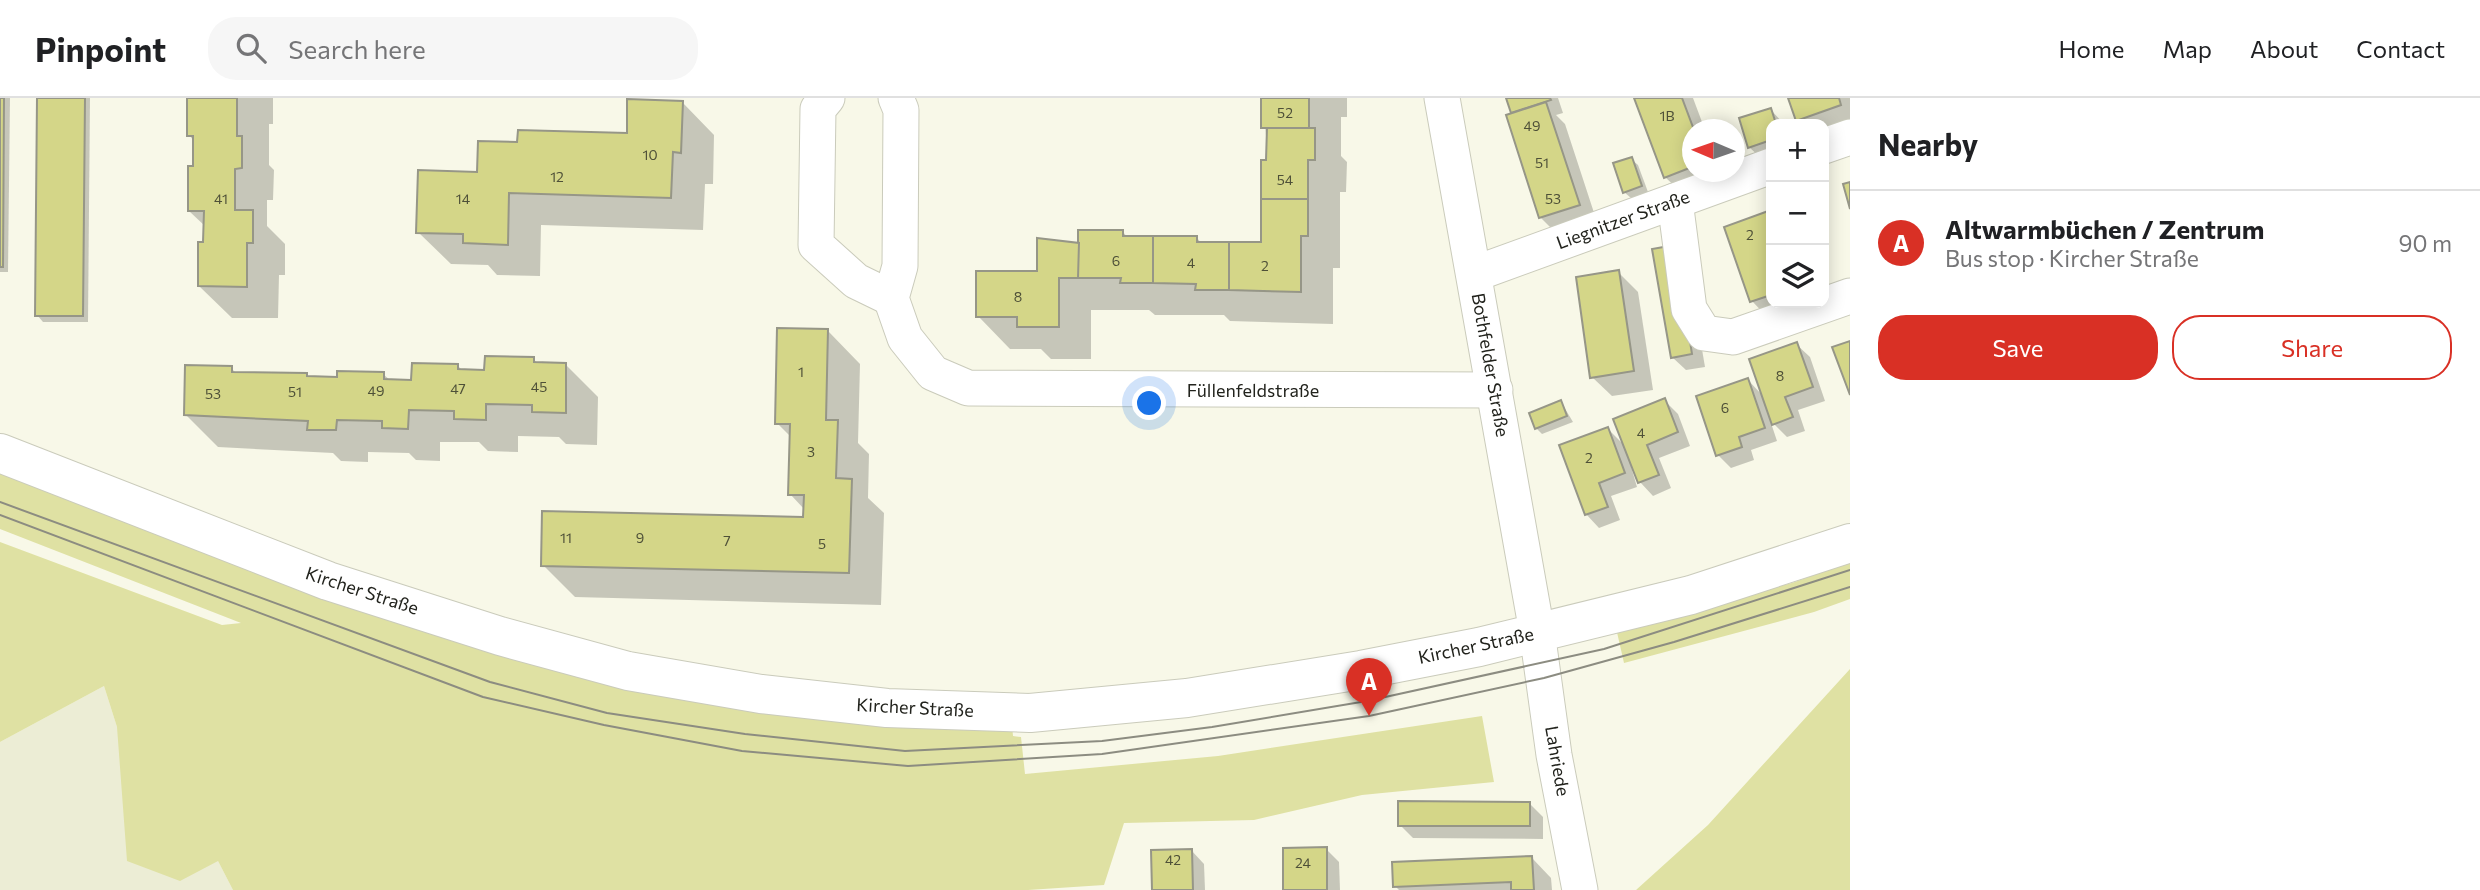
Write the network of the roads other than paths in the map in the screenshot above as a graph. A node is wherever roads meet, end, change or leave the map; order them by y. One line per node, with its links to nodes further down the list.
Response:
1 (827, 98): 10 (street)
2 (896, 98): 10 (street)
3 (1442, 98): 8 (street, Bothfelder Straße)
4 (1850, 137): 5 (street)
5 (1829, 144)
6 (1766, 168): 7 (street, Liegnitzer Straße)
7 (1675, 201): 8 (street, Liegnitzer Straße); 9 (street)
8 (1474, 275): 11 (street, Bothfelder Straße)
9 (1850, 296)
10 (891, 298): 11 (street, Füllenfeldstraße)
11 (1494, 390): 14 (street, Bothfelder Straße)
12 (0, 453): 14 (main road, Kircher Straße)
13 (1850, 543): 14 (main road, Kircher Straße)
14 (1537, 632): 15 (street, Lahriede)
15 (1580, 890)

